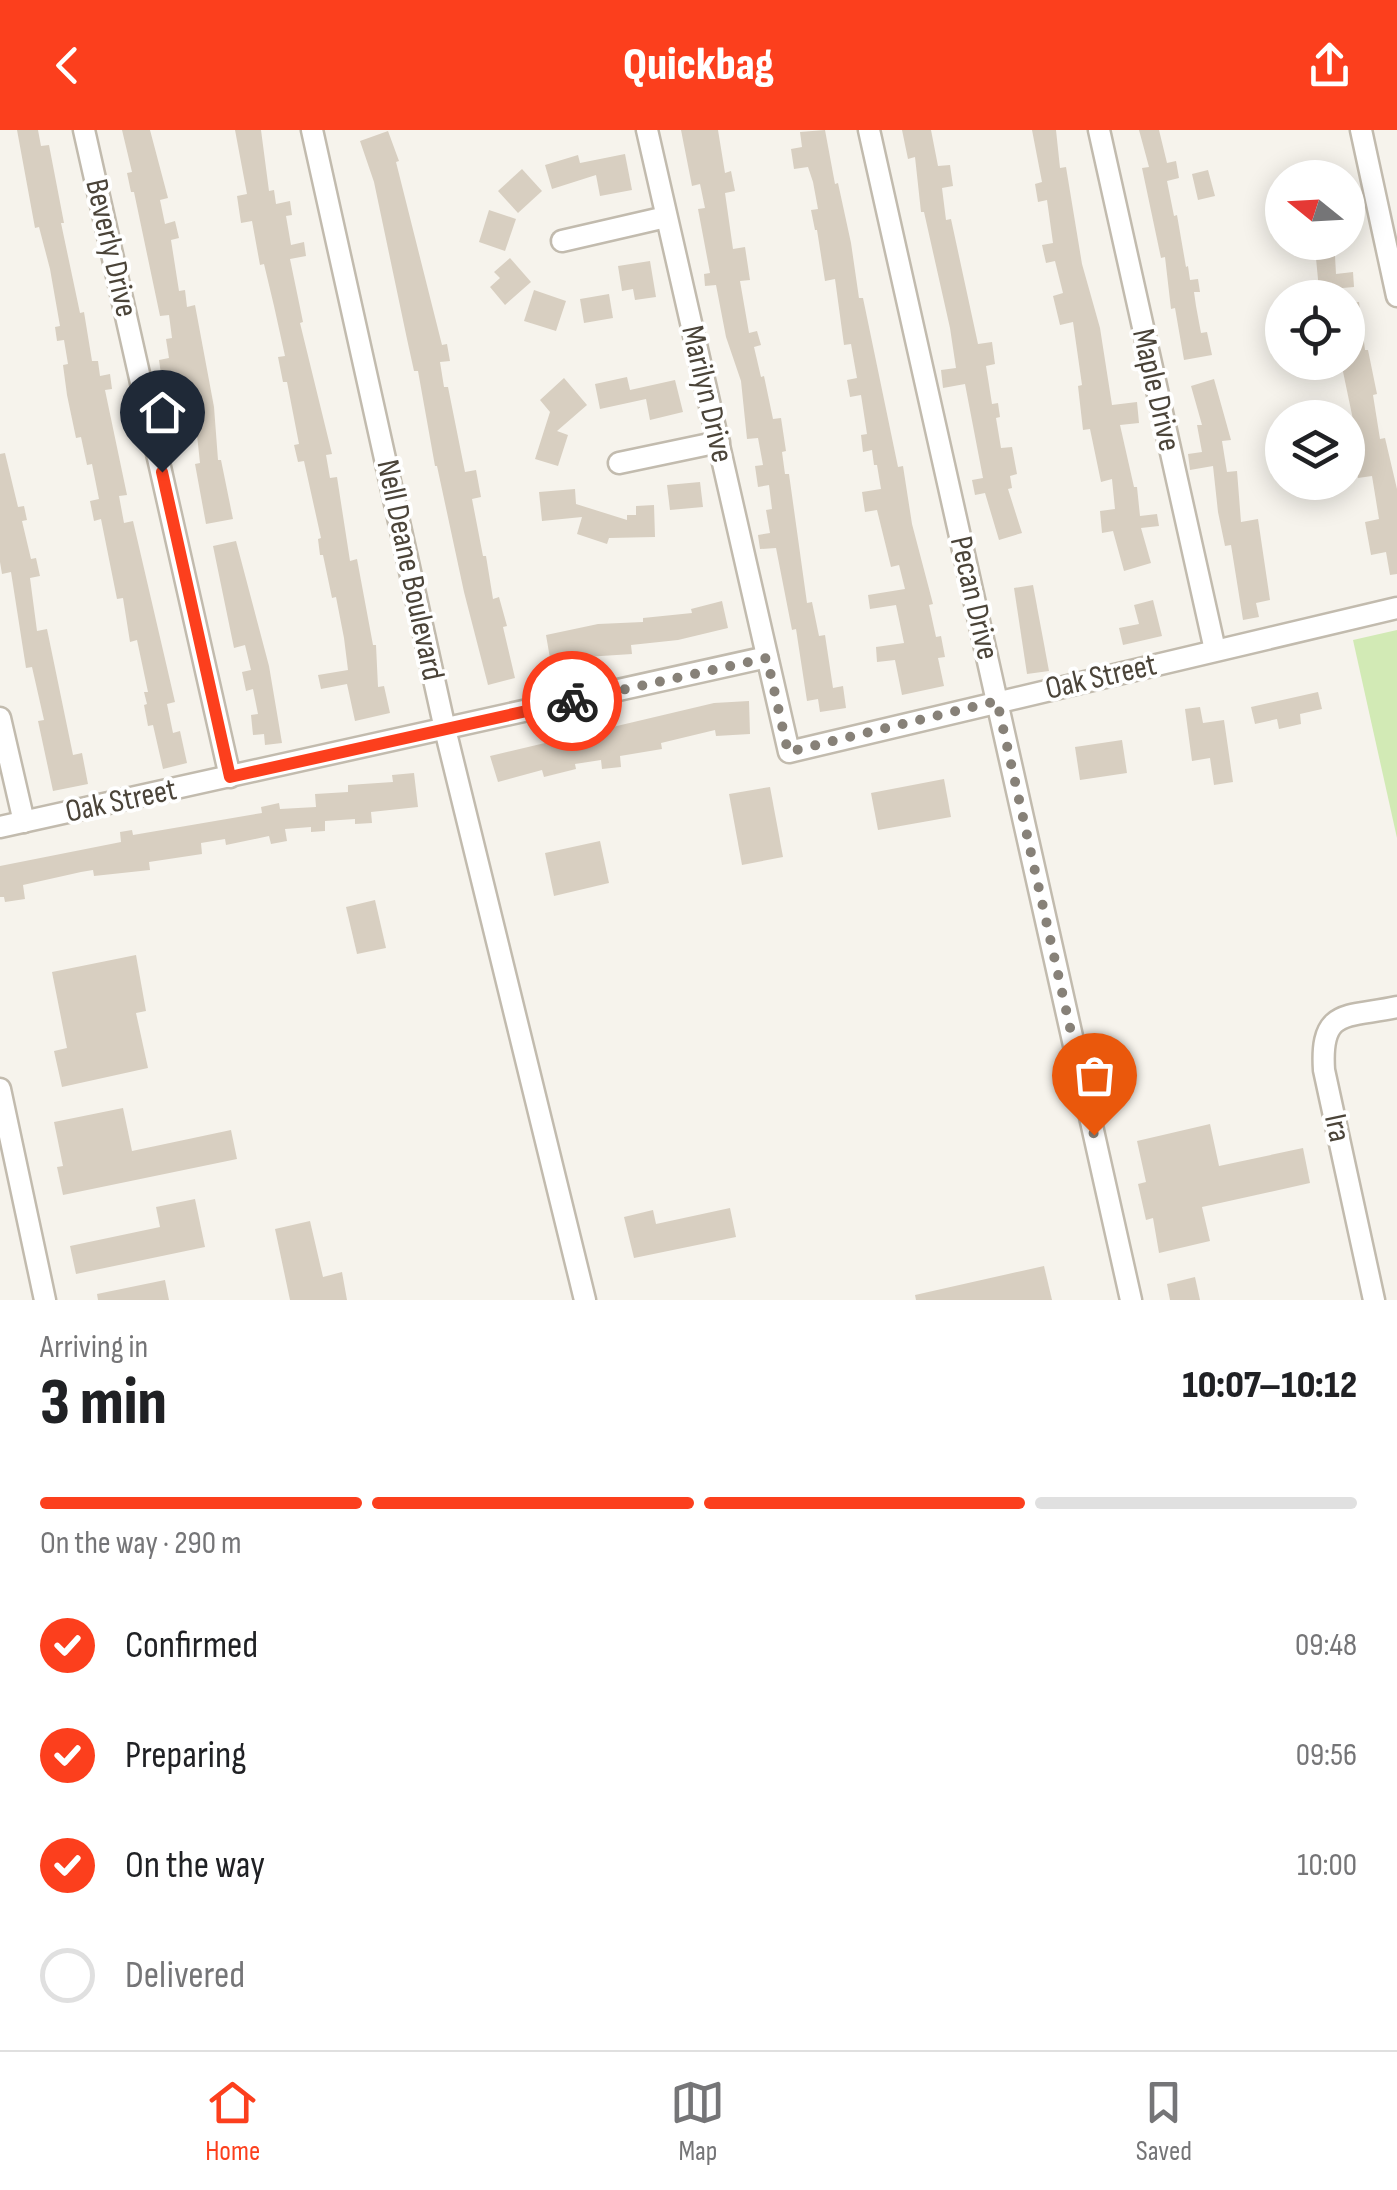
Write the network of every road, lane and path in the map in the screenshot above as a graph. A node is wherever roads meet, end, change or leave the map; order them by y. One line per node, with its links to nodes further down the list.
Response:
1 (84, 130): 19 (street, Beverly Drive)
2 (312, 130): 18 (street, Nell Deane Boulevard)
3 (647, 130): 8 (street, Marilyn Drive)
4 (868, 130): 16 (street, Pecan Drive)
5 (1099, 130): 14 (street, Maple Drive)
6 (1360, 130): 7 (street)
7 (1388, 210): 10 (street)
8 (666, 217): 9 (street); 11 (street, Marilyn Drive)
9 (562, 241)
10 (1397, 296)
11 (719, 442): 12 (street); 15 (street, Marilyn Drive)
12 (620, 463)
13 (1397, 608): 14 (street, Oak Street)
14 (1215, 650): 16 (street, Oak Street)
15 (767, 658): 16 (street, Oak Street); 18 (street, Oak Street)
16 (997, 701): 26 (street, Pecan Drive)
17 (0, 718): 20 (street)
18 (445, 729): 19 (street, Oak Street); 25 (street, Nell Deane Boulevard)
19 (230, 777): 20 (street, Oak Street)
20 (24, 822): 21 (street, Oak Street)
21 (0, 827)
22 (1397, 1007): 27 (street, Ira)
23 (0, 1089): 24 (street)
24 (45, 1300)
25 (584, 1300)
26 (1131, 1300)
27 (1374, 1300)

